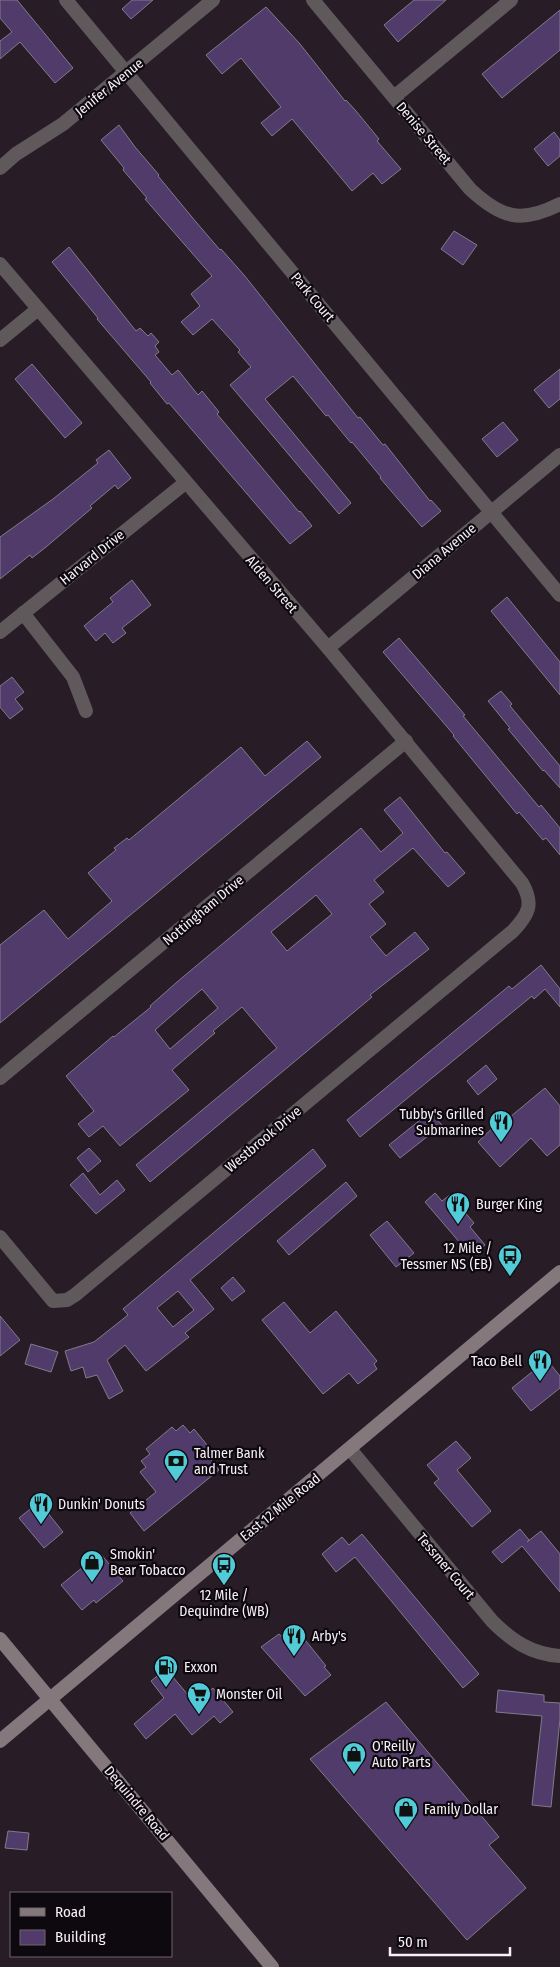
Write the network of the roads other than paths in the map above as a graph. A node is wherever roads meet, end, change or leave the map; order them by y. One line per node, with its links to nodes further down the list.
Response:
1 (66, 0): 5 (street, Park Court)
2 (213, 0): 5 (street, Jenifer Avenue)
3 (313, 0): 6 (street, Denise Street)
4 (511, 0): 6 (street)
5 (126, 73): 7 (street, Jenifer Avenue); 14 (street, Park Court)
6 (394, 97): 8 (street, Denise Street)
7 (0, 168)
8 (560, 204)
9 (0, 264): 10 (street, Alden Street)
10 (38, 309): 11 (street); 13 (street, Alden Street)
11 (0, 340)
12 (560, 455): 14 (street, Diana Avenue)
13 (185, 482): 16 (street, Harvard Drive); 18 (street, Alden Street)
14 (491, 512): 15 (street, Park Court); 18 (street, Diana Avenue)
15 (560, 595)
16 (23, 613): 17 (street, Harvard Drive); 19 (street)
17 (0, 632)
18 (328, 648): 20 (street, Alden Street)
19 (86, 711)
20 (406, 741): 21 (street, Alden Street); 22 (street, Nottingham Drive)
21 (528, 911): 23 (street, Westbrook Drive)
22 (0, 1078)
23 (0, 1237)
24 (560, 1272): 25 (main road, East 12 Mile Road)
25 (350, 1450): 27 (street, Tessmer Court); 28 (main road, East 12 Mile Road)
26 (0, 1639): 28 (main road, Dequindre Road)
27 (560, 1656)
28 (50, 1699): 29 (main road, East 12 Mile Road); 30 (main road, Dequindre Road)
29 (0, 1741)
30 (272, 1967)

